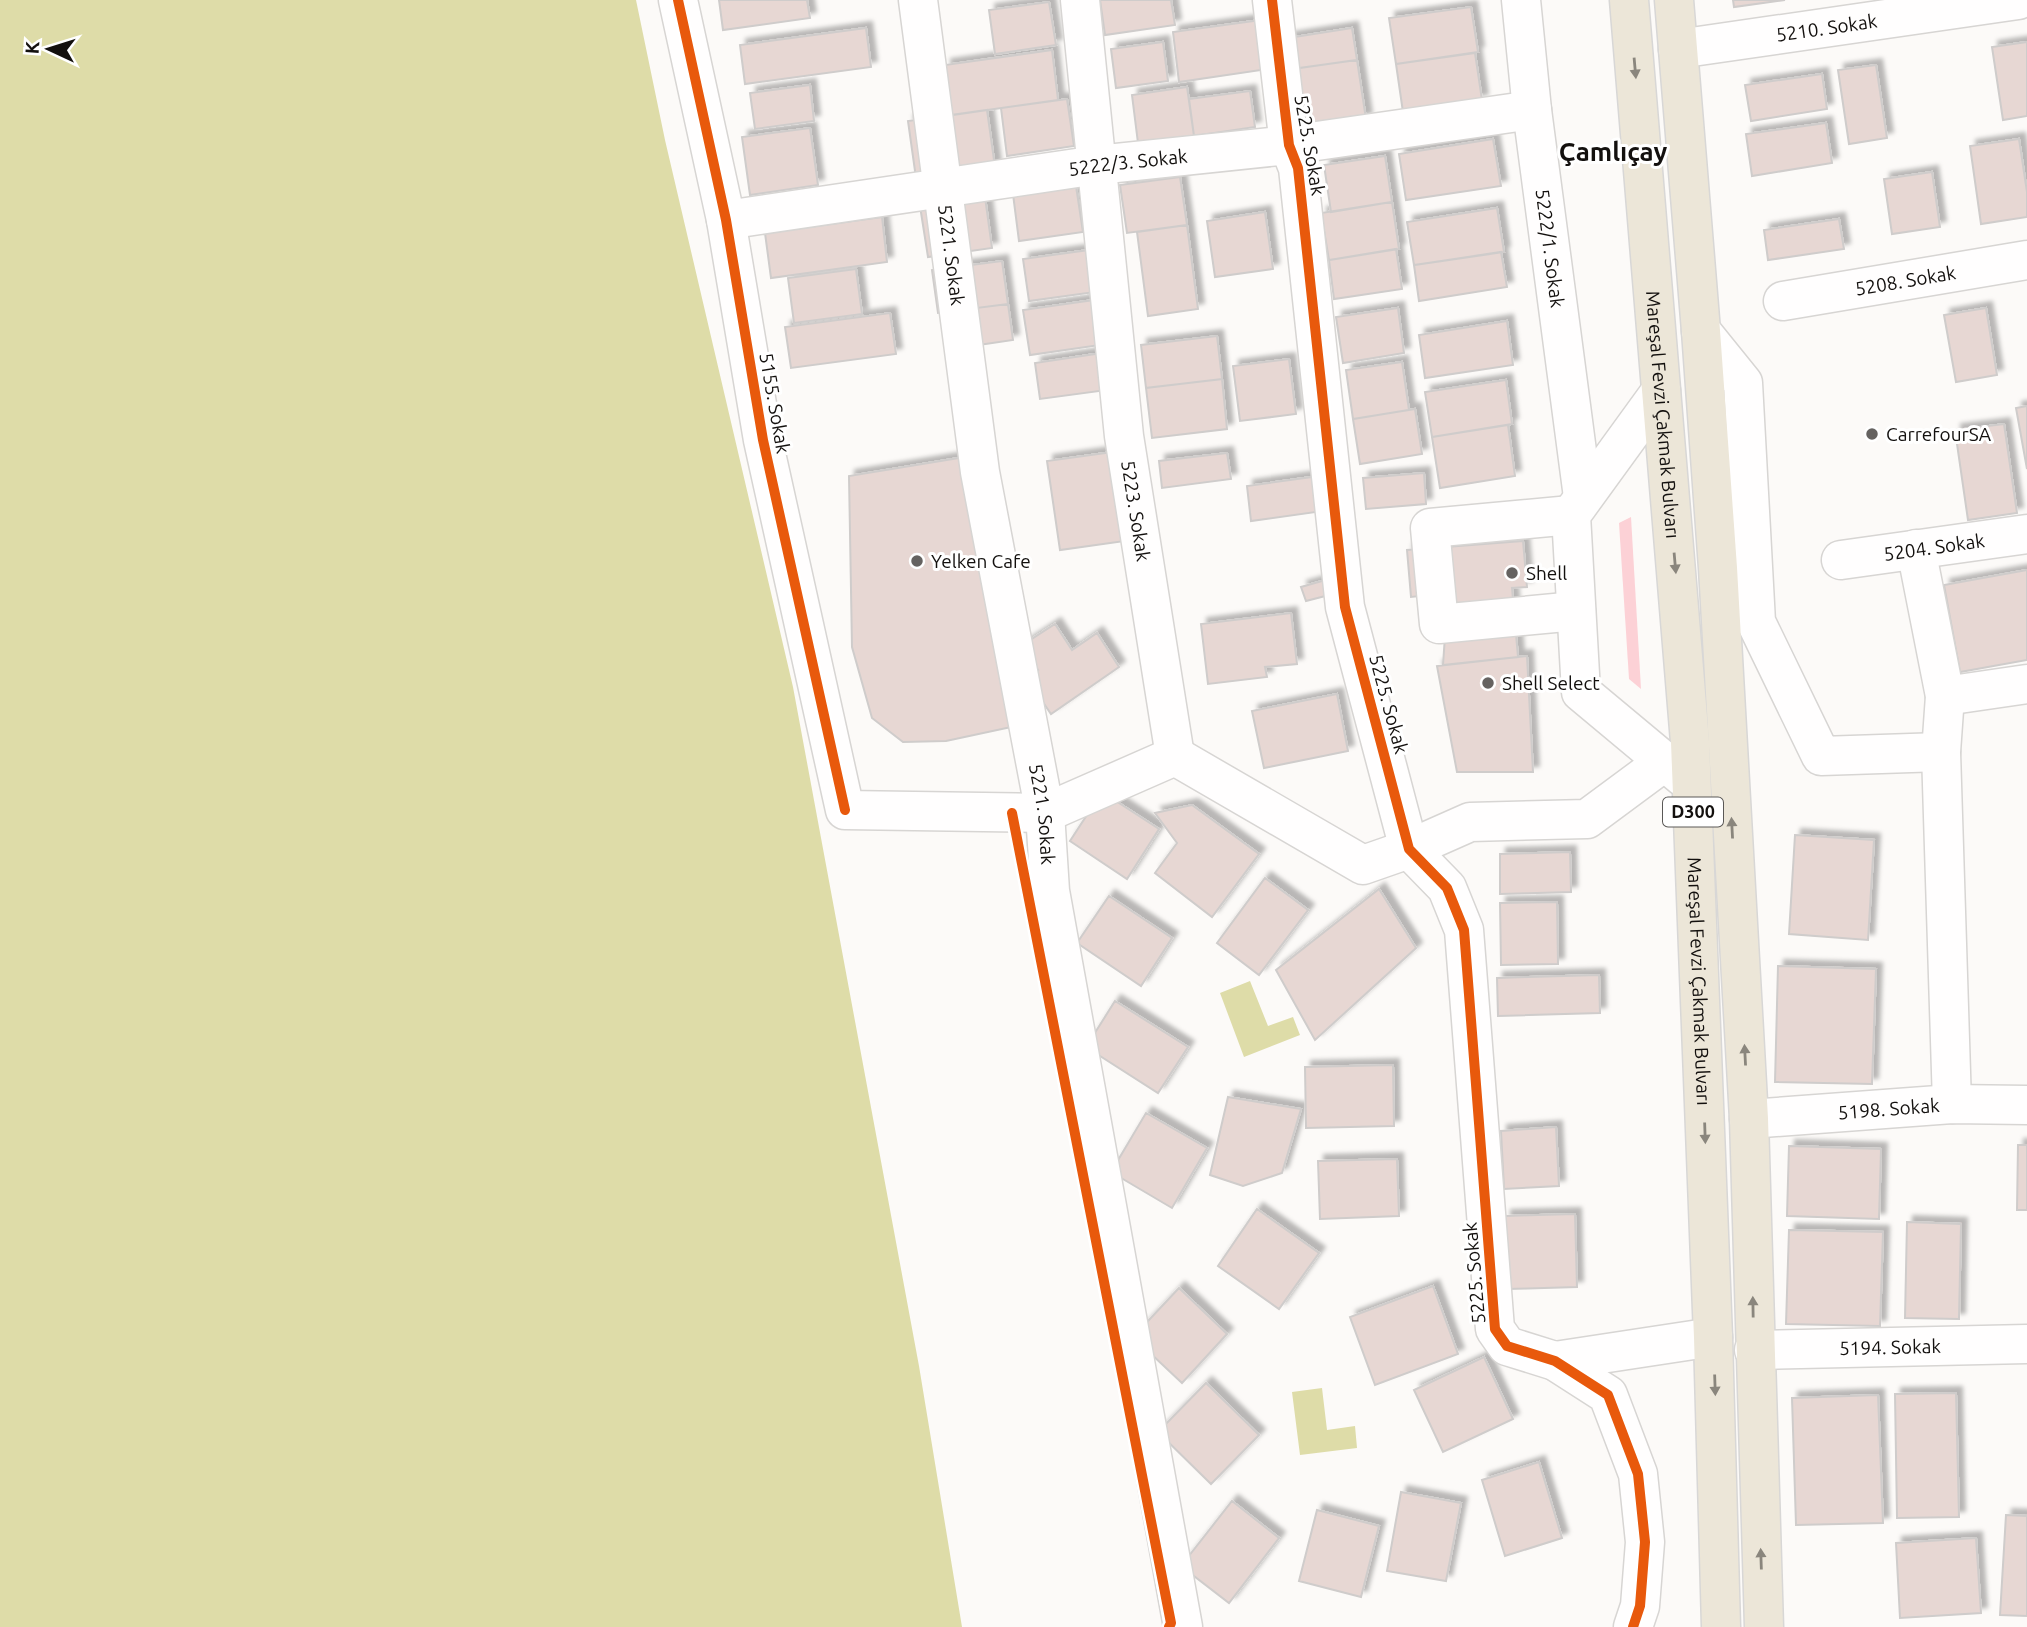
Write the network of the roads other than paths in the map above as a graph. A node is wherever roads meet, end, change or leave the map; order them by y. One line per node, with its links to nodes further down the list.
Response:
1 (678, 0): 14 (street, 5155. Sokak)
2 (918, 0): 13 (street, 5221. Sokak)
3 (1080, 0): 12 (street, 5223. Sokak)
4 (1272, 0): 11 (street, 5225. Sokak)
5 (1521, 0): 10 (street, 5222/1. Sokak)
6 (1629, 0): 18 (highway, Mareşal Fevzi Çakmak Bulvarı / D300, one-way to 18)
7 (1674, 0): 9 (highway, Mareşal Fevzi Çakmak Bulvarı / D300)
8 (2018, 0): 9 (street, 5210. Sokak)
9 (1678, 49): 17 (highway, Mareşal Fevzi Çakmak Bulvarı / D300)
10 (1532, 110): 11 (street, 5222/3. Sokak); 19 (street, 5222/1. Sokak)
11 (1289, 145): 12 (street, 5222/3. Sokak); 32 (street, 5225. Sokak)
12 (1097, 165): 13 (street, 5222/3. Sokak); 29 (street, 5223. Sokak)
13 (941, 188): 14 (street, 5222/3. Sokak); 31 (street, 5221. Sokak)
14 (726, 220): 31 (street, 5155. Sokak)
15 (2027, 260): 16 (street, 5208. Sokak)
16 (1783, 301)
17 (1701, 331): 20 (street); 24 (highway, Mareşal Fevzi Çakmak Bulvarı / D300)
18 (1661, 391): 19 (street); 30 (highway, Mareşal Fevzi Çakmak Bulvarı / D300, one-way to 30)
19 (1577, 506): 25 (street, 5222/1. Sokak); 25 (street)
20 (1750, 526): 24 (street); 28 (street)
21 (2027, 534): 22 (street, 5204. Sokak)
22 (1916, 549): 23 (street, 5204. Sokak); 27 (street)
23 (1841, 560)
24 (1718, 568): 35 (highway, Mareşal Fevzi Çakmak Bulvarı / D300, one-way to 24)
25 (1576, 611): 30 (street, 5222/1. Sokak)
26 (2027, 684): 27 (street)
27 (1945, 696): 28 (street)
28 (1941, 752): 33 (street)
29 (1175, 756): 31 (street); 32 (street)
30 (1678, 773): 32 (street); 36 (highway, Mareşal Fevzi Çakmak Bulvarı / D300, one-way to 36)
31 (1045, 813): 40 (street, 5221. Sokak)
32 (1409, 849): 39 (street, 5225. Sokak)
33 (1952, 1104): 34 (street, 5198. Sokak); 35 (street, 5198. Sokak)
34 (2027, 1105)
35 (1749, 1119): 38 (highway, Mareşal Fevzi Çakmak Bulvarı / D300, one-way to 35)
36 (1713, 1337): 39 (street); 42 (highway, Mareşal Fevzi Çakmak Bulvarı / D300, one-way to 42)
37 (2027, 1344): 38 (street, 5194. Sokak)
38 (1754, 1350): 43 (highway, Mareşal Fevzi Çakmak Bulvarı / D300, one-way to 38)
39 (1555, 1361): 41 (street)
40 (1183, 1627)
41 (1633, 1627)
42 (1721, 1627)
43 (1763, 1627)

